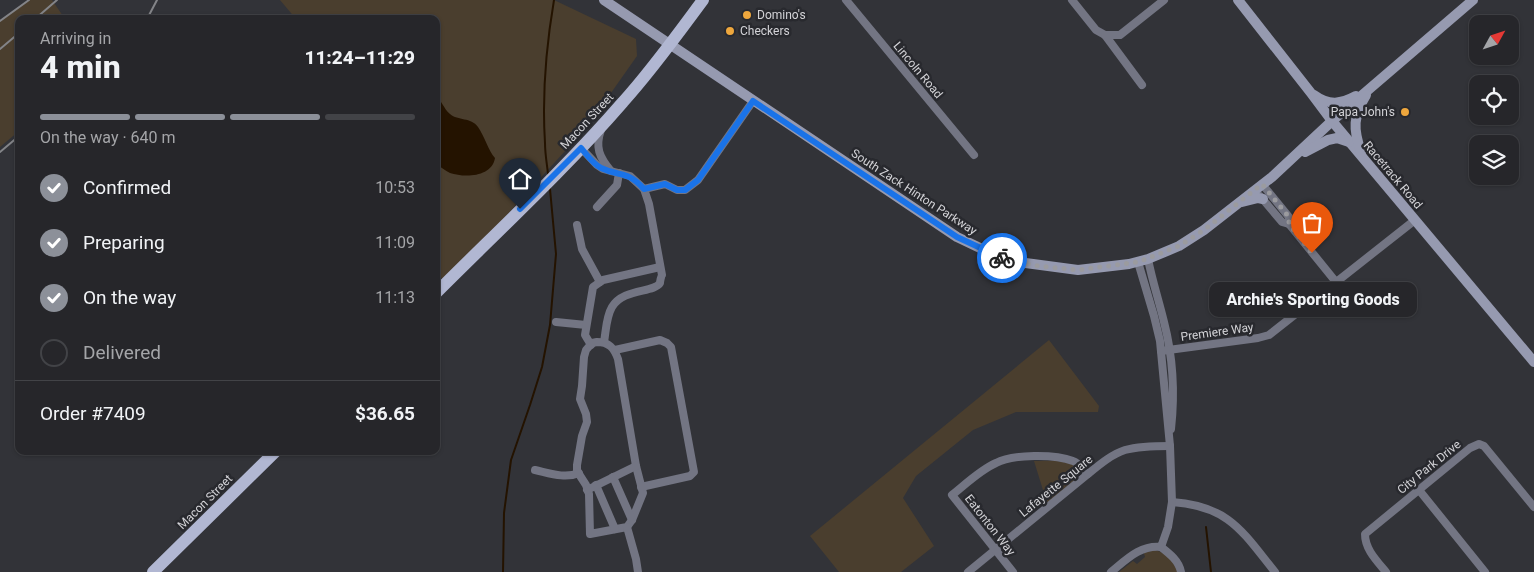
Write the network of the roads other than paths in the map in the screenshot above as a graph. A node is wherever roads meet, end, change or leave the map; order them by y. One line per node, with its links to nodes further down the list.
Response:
1 (604, 0): 9 (main road, South Zack Hinton Parkway)
2 (703, 0): 9 (main road, Macon Street)
3 (846, 0): 18 (street, Lincoln Road)
4 (1072, 0): 8 (street)
5 (1164, 0): 8 (street)
6 (1238, 0): 12 (main road, Racetrack Road)
7 (1473, 0): 11 (main road, South Zack Hinton Parkway)
8 (1105, 35): 10 (street)
9 (670, 44): 13 (main road, South Zack Hinton Parkway); 15 (main road, Macon Street)
10 (1142, 85)
11 (1368, 90): 12 (main road); 14 (main road, South Zack Hinton Parkway); 19 (main road)
12 (1312, 93): 14 (main road, Racetrack Road)
13 (753, 101): 23 (street); 30 (main road, South Zack Hinton Parkway)
14 (1332, 121): 16 (main road, Racetrack Road); 20 (main road, South Zack Hinton Parkway)
15 (603, 124): 17 (main road, Macon Street); 21 (street)
16 (1350, 142): 19 (main road, Racetrack Road); 20 (main road)
17 (581, 148): 21 (street); 34 (main road, Macon Street)
18 (974, 155)
19 (1363, 158): 27 (main road, Racetrack Road)
20 (1289, 161): 22 (main road, South Zack Hinton Parkway)
21 (615, 172): 23 (street); 26 (street)
22 (1259, 187): 24 (street); 25 (main road, South Zack Hinton Parkway); 28 (street)
23 (644, 189): 31 (street)
24 (1263, 199): 25 (main road); 28 (street)
25 (1237, 205): 30 (main road, South Zack Hinton Parkway)
26 (597, 207)
27 (1415, 220): 33 (street, Premiere Way); 41 (main road, Racetrack Road)
28 (1289, 224): 33 (street)
29 (577, 225): 32 (street)
30 (1143, 260): 40 (street)
31 (660, 267): 32 (street); 37 (street)
32 (600, 282): 36 (street)
33 (1336, 282): 40 (street, Premiere Way)
34 (440, 289)
35 (556, 322): 36 (street)
36 (586, 325): 38 (street)
37 (604, 342): 38 (street); 39 (street)
38 (591, 345): 46 (street)
39 (615, 350): 44 (street); 50 (street)
40 (1165, 351): 42 (street)
41 (1534, 362)
42 (1170, 446): 47 (street, Lafayette Square); 53 (street)
43 (272, 455): 59 (main road, Macon Street)
44 (636, 466): 48 (street); 50 (street)
45 (535, 470): 46 (street)
46 (579, 474): 51 (street)
47 (1088, 474): 58 (street, Lafayette Square); 58 (street, Eatonton Way)
48 (614, 477): 49 (street); 55 (street)
49 (596, 486): 51 (street); 56 (street)
50 (641, 486): 55 (street)
51 (587, 490): 56 (street)
52 (1419, 490): 54 (street, City Park Drive); 66 (street, City Park Drive); 67 (street)
53 (1172, 502): 57 (street); 65 (street)
54 (1534, 507)
55 (630, 524): 56 (street); 60 (street)
56 (615, 529)
57 (1161, 547): 63 (street); 64 (street)
58 (995, 550): 61 (street, Lafayette Square); 62 (street, Eatonton Way)
59 (153, 572)
60 (638, 572)
61 (968, 572)
62 (1012, 572)
63 (1111, 572)
64 (1181, 572)
65 (1275, 572)
66 (1386, 572)
67 (1485, 572)

